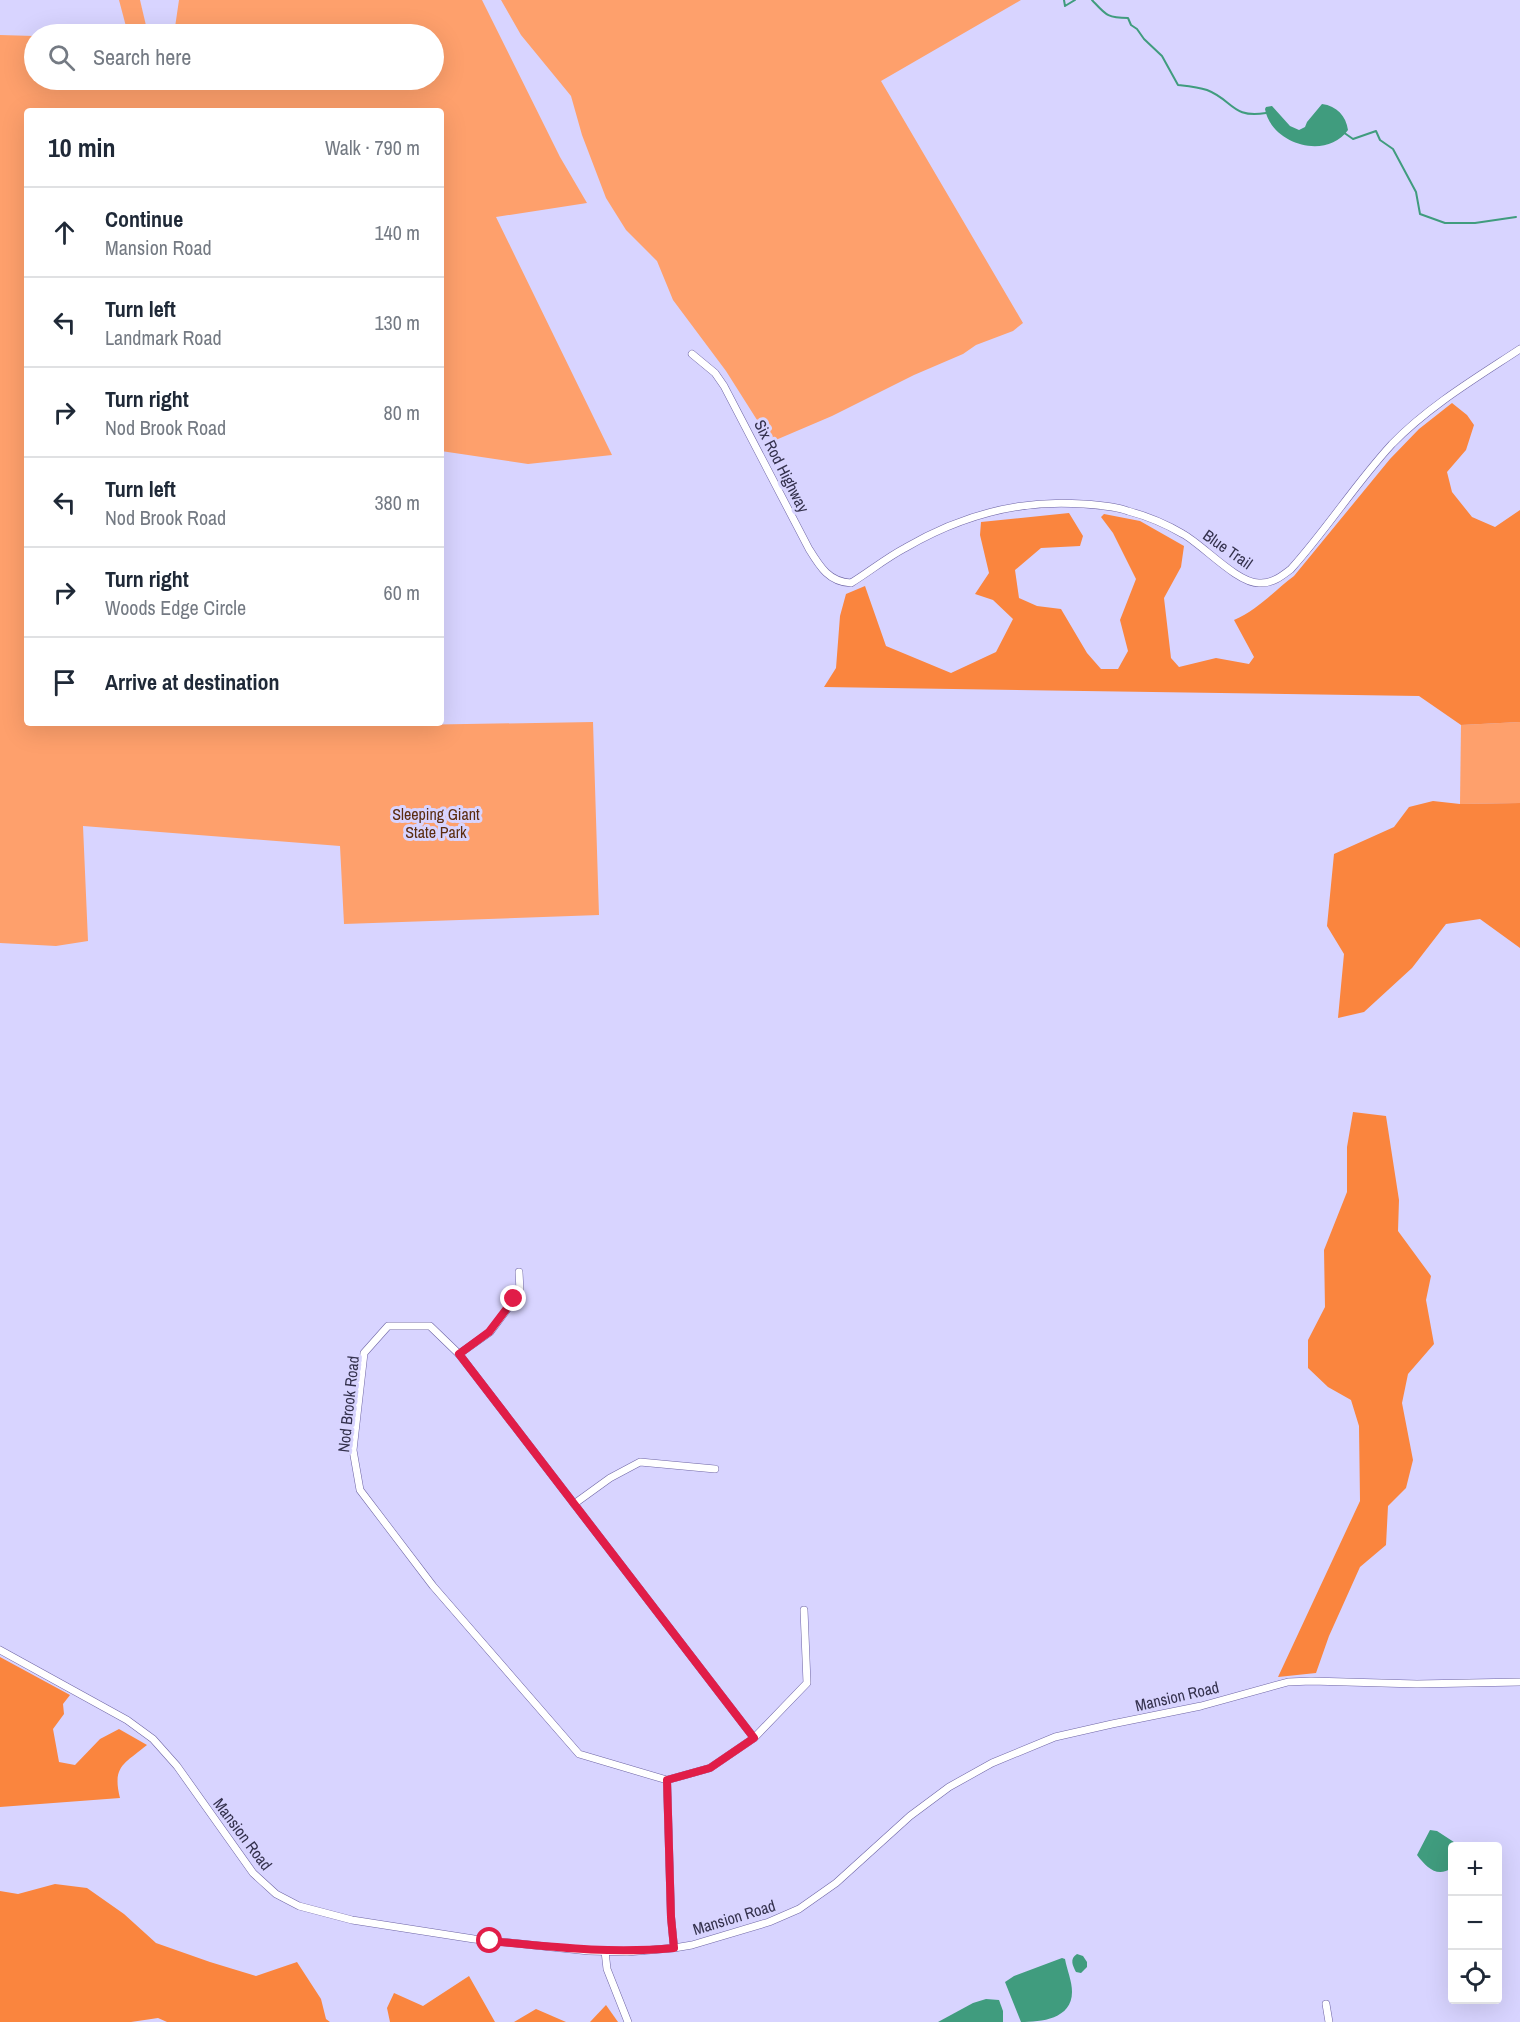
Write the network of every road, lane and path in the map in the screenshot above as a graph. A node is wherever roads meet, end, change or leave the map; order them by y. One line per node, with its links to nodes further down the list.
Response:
1 (1520, 349): 3 (street, Blue Trail)
2 (692, 354): 3 (street, Six Rod Highway)
3 (851, 583)
4 (519, 1272): 5 (street)
5 (459, 1354): 7 (street, Nod Brook Road); 12 (street, Nod Brook Road)
6 (716, 1469): 7 (street)
7 (574, 1504): 11 (street, Nod Brook Road)
8 (804, 1610): 11 (street)
9 (0, 1650): 14 (street, Mansion Road)
10 (1520, 1682): 13 (street, Mansion Road)
11 (754, 1738): 12 (street)
12 (667, 1780): 13 (street)
13 (674, 1948): 14 (street, Mansion Road)
14 (605, 1951): 16 (street)
15 (1326, 2004): 17 (street)
16 (628, 2022)
17 (1329, 2022)

